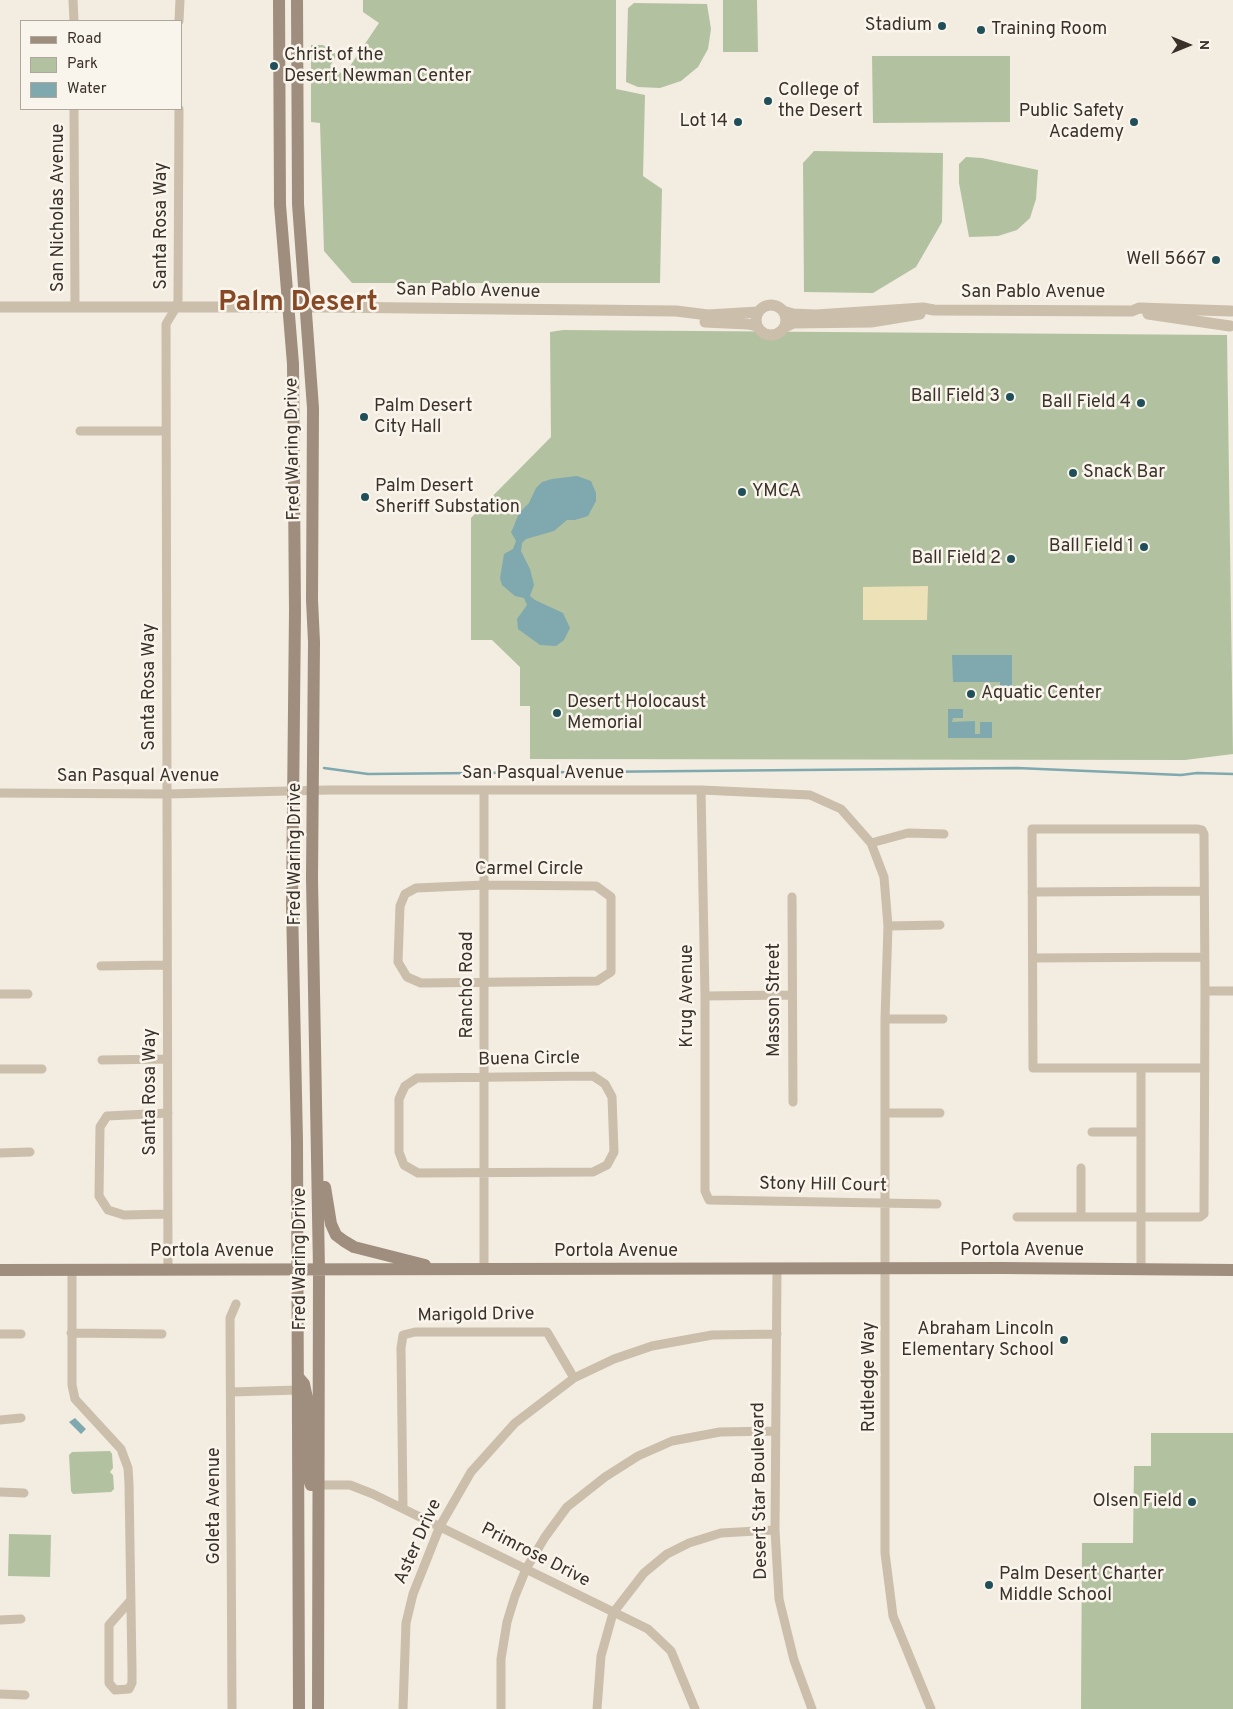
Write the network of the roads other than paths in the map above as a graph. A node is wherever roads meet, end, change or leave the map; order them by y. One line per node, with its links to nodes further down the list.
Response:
1 (73, 0): 5 (street)
2 (180, 0): 6 (street)
3 (279, 0): 12 (main road, Fred Waring Drive)
4 (297, 0): 13 (main road, Fred Waring Drive)
5 (74, 20)
6 (179, 20)
7 (74, 110): 11 (street, San Nicholas Avenue)
8 (179, 110): 9 (street, Santa Rosa Way)
9 (177, 306): 11 (street, San Pablo Avenue); 12 (street, San Pablo Avenue); 24 (street, Santa Rosa Way)
10 (0, 307): 11 (street, San Pablo Avenue)
11 (76, 307)
12 (288, 307): 13 (street, San Pablo Avenue); 28 (main road, Fred Waring Drive)
13 (306, 307): 19 (street, San Pablo Avenue); 25 (main road, Fred Waring Drive)
14 (783, 310): 15 (street, San Pablo Avenue); 18 (street); 21 (street)
15 (934, 310): 16 (street, San Pablo Avenue); 21 (street, San Pablo Avenue)
16 (1132, 310): 17 (street, San Pablo Avenue); 22 (street, San Pablo Avenue)
17 (1232, 310): 22 (street)
18 (758, 312): 19 (street, San Pablo Avenue); 20 (street)
19 (664, 313): 20 (street, San Pablo Avenue)
20 (757, 326): 21 (street)
21 (784, 327)
22 (1232, 328)
23 (80, 431): 24 (street)
24 (166, 431): 30 (street, Santa Rosa Way)
25 (314, 790): 26 (street, San Pasqual Avenue); 28 (street, San Pasqual Avenue); 66 (main road, Fred Waring Drive)
26 (484, 790): 27 (street, San Pasqual Avenue); 33 (street, Rancho Road)
27 (702, 790): 32 (street, San Pasqual Avenue); 49 (street, Krug Avenue)
28 (293, 791): 30 (street, San Pasqual Avenue); 84 (main road, Fred Waring Drive)
29 (0, 793): 30 (street, San Pasqual Avenue)
30 (167, 794): 41 (street, Santa Rosa Way)
31 (944, 834): 32 (street)
32 (871, 843): 38 (street, San Pasqual Avenue)
33 (485, 885): 43 (street, Rancho Road); 43 (street, Carmel Circle); 43 (street, Carmel Circle)
34 (1204, 891): 35 (street); 35 (street); 39 (street)
35 (1032, 892): 40 (street)
36 (792, 898): 48 (street, Masson Street)
37 (940, 925): 38 (street)
38 (888, 926): 50 (street, San Pasqual Avenue)
39 (1204, 957): 40 (street); 44 (street)
40 (1033, 958): 55 (street)
41 (167, 965): 42 (street); 53 (street, Santa Rosa Way)
42 (101, 966)
43 (484, 983): 59 (street, Rancho Road)
44 (1205, 991): 45 (street); 56 (street)
45 (1233, 991)
46 (0, 994): 47 (street)
47 (28, 994)
48 (790, 995): 49 (street); 60 (street, Masson Street)
49 (705, 996): 71 (street, Krug Avenue)
50 (885, 1019): 51 (street); 52 (street, San Pasqual Avenue)
51 (943, 1019)
52 (886, 1037): 62 (street, Rutledge Way)
53 (167, 1059): 54 (street); 61 (street, Santa Rosa Way)
54 (102, 1060)
55 (1141, 1068): 56 (street); 65 (street)
56 (1204, 1068): 77 (street)
57 (0, 1069): 58 (street)
58 (42, 1069)
59 (484, 1077): 70 (street, Rancho Road); 70 (street, Buena Circle); 70 (street, Buena Circle)
60 (793, 1102)
61 (168, 1113): 74 (street, Santa Rosa Way); 74 (street)
62 (885, 1113): 63 (street); 72 (street, Rutledge Way)
63 (940, 1113)
64 (1092, 1132): 65 (street)
65 (1141, 1132): 77 (street)
66 (318, 1146): 85 (main road, Fred Waring Drive); 86 (main road)
67 (30, 1152): 68 (street)
68 (0, 1153)
69 (1081, 1168): 76 (street)
70 (482, 1173): 87 (street, Rancho Road)
71 (709, 1200): 72 (street, Stony Hill Court)
72 (886, 1203): 73 (street, Stony Hill Court); 79 (street, Rutledge Way)
73 (937, 1204)
74 (167, 1214): 83 (street, Santa Rosa Way)
75 (1017, 1217): 76 (street)
76 (1082, 1217): 77 (street)
77 (1141, 1217): 81 (street)
78 (777, 1268): 79 (main road, Portola Avenue); 87 (main road, Portola Avenue); 94 (street, Desert Star Boulevard)
79 (886, 1268): 81 (main road, Portola Avenue); 123 (street, Rutledge Way)
80 (72, 1269): 82 (main road, Portola Avenue); 83 (main road, Portola Avenue); 90 (street)
81 (1140, 1269): 88 (main road, Portola Avenue)
82 (0, 1270)
83 (168, 1270): 84 (main road, Portola Avenue)
84 (297, 1270): 85 (main road, Portola Avenue); 95 (main road, Fred Waring Drive)
85 (319, 1270): 86 (main road, Portola Avenue); 102 (main road, Fred Waring Drive)
86 (442, 1270): 87 (main road, Portola Avenue)
87 (484, 1270)
88 (1233, 1270)
89 (236, 1304): 98 (street, Goleta Avenue)
90 (71, 1333): 93 (street); 109 (street)
91 (0, 1334): 92 (street)
92 (21, 1334)
93 (162, 1334)
94 (776, 1334): 96 (street, Aster Drive); 101 (street, Desert Star Boulevard)
95 (298, 1377): 97 (main road, Fred Waring Drive); 102 (main road)
96 (574, 1378): 105 (street, Marigold Drive); 106 (street, Aster Drive)
97 (298, 1390): 98 (street); 116 (main road, Fred Waring Drive)
98 (231, 1392): 115 (street, Goleta Avenue)
99 (21, 1418): 100 (street)
100 (0, 1420)
101 (776, 1431): 107 (street, Desert Star Boulevard); 108 (street)
102 (318, 1485): 105 (street, Primrose Drive); 117 (main road, Fred Waring Drive)
103 (0, 1492): 104 (street)
104 (24, 1493)
105 (403, 1507): 106 (street, Primrose Drive)
106 (440, 1526): 108 (street, Primrose Drive); 118 (street, Aster Drive)
107 (775, 1530): 110 (street); 122 (street, Desert Star Boulevard)
108 (526, 1569): 110 (street, Primrose Drive); 119 (street)
109 (131, 1600): 109 (street)
110 (613, 1613): 120 (street); 121 (street, Primrose Drive)
111 (21, 1619): 112 (street)
112 (0, 1620)
113 (0, 1694): 114 (street)
114 (25, 1696)
115 (232, 1709)
116 (299, 1709)
117 (318, 1709)
118 (403, 1709)
119 (501, 1709)
120 (597, 1709)
121 (695, 1709)
122 (812, 1709)
123 (931, 1709)

